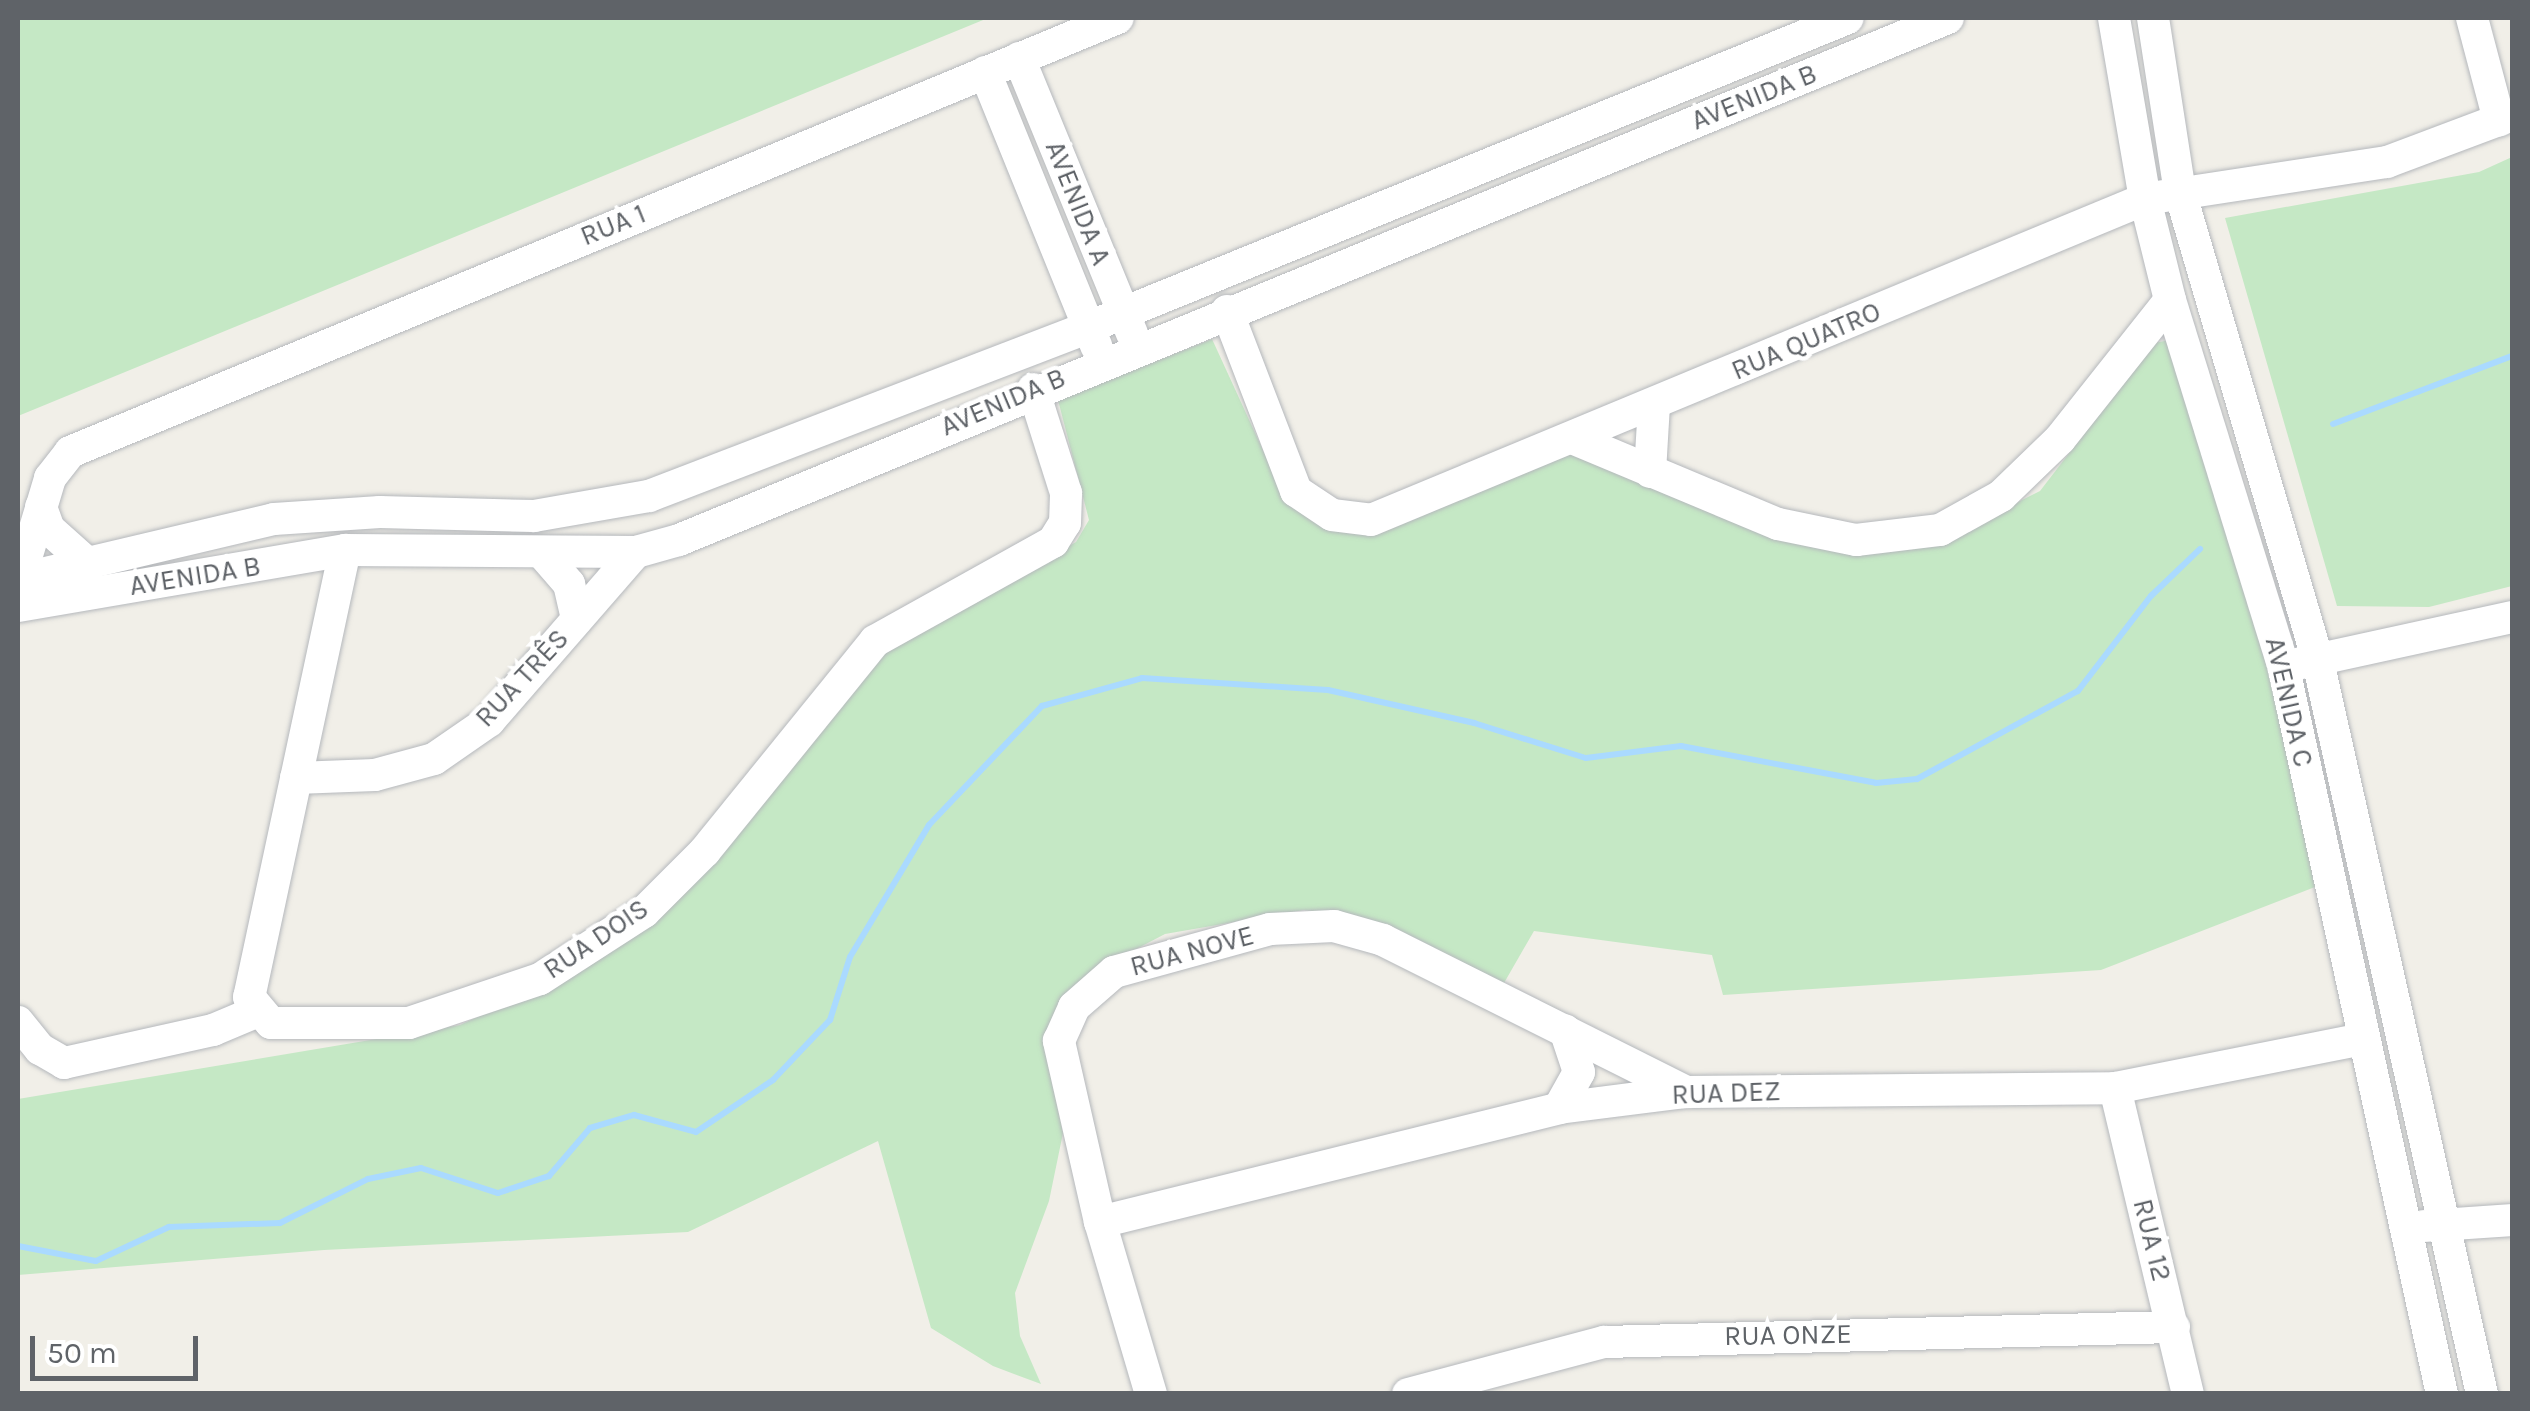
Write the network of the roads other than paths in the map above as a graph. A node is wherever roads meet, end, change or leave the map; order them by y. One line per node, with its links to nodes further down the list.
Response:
1 (1118, 18): 7 (street, RUA 1)
2 (1848, 18): 14 (street, AVENIDA B)
3 (1948, 18): 13 (street, AVENIDA B)
4 (2114, 18): 11 (street, AVENIDA C)
5 (2153, 18): 10 (street, AVENIDA C)
6 (2472, 18): 9 (street)
7 (1019, 58): 8 (street, RUA 1); 14 (street, AVENIDA A)
8 (985, 72): 15 (street, AVENIDA A); 22 (street, RUA 1)
9 (2506, 118): 10 (street, RUA QUATRO)
10 (2180, 192): 11 (street, RUA QUATRO); 30 (street, AVENIDA C)
11 (2144, 199): 12 (street, AVENIDA C); 19 (street, RUA QUATRO)
12 (2170, 300): 21 (street); 31 (street, AVENIDA C)
13 (1227, 311): 16 (street, AVENIDA B); 20 (street, RUA QUATRO)
14 (1124, 313): 15 (street, AVENIDA B); 16 (street, AVENIDA A)
15 (1090, 327): 17 (street, AVENIDA A); 26 (street, AVENIDA B)
16 (1137, 347): 17 (street, AVENIDA B)
17 (1102, 361): 18 (street, AVENIDA B)
18 (1034, 389): 24 (street, AVENIDA B); 33 (street, RUA DOIS)
19 (1654, 404): 20 (street, RUA QUATRO); 21 (street)
20 (1572, 438): 21 (street)
21 (1650, 472)
22 (41, 507): 26 (street); 27 (street, RUA 1)
23 (345, 550): 25 (street, AVENIDA B); 27 (street, AVENIDA B); 32 (street)
24 (636, 552): 25 (street, AVENIDA B); 29 (street, RUA TRÊS)
25 (543, 554): 29 (street, RUA TRÊS)
26 (87, 563): 27 (street, AVENIDA B)
27 (18, 590)
28 (2512, 616): 30 (street)
29 (576, 619): 32 (street, RUA TRÊS)
30 (2317, 656): 31 (street); 42 (street, AVENIDA C)
31 (2284, 668): 36 (street, AVENIDA C)
32 (296, 778): 33 (street)
33 (256, 1012): 34 (street)
34 (18, 1022)
35 (1565, 1030): 38 (street, RUA NOVE); 39 (street); 41 (street, RUA NOVE)
36 (2362, 1040): 37 (street, RUA DEZ); 43 (street, AVENIDA C)
37 (2115, 1088): 38 (street, RUA DEZ); 44 (street, RUA 12)
38 (1686, 1092): 39 (street, RUA DEZ)
39 (1559, 1108): 41 (street, RUA DEZ)
40 (2512, 1220): 42 (street)
41 (1100, 1222): 45 (street, RUA NOVE)
42 (2444, 1224): 43 (street); 49 (street, AVENIDA C)
43 (2410, 1227): 48 (street, AVENIDA C)
44 (2174, 1326): 46 (street, RUA ONZE); 47 (street, RUA 12)
45 (1151, 1394)
46 (1408, 1394)
47 (2188, 1394)
48 (2442, 1394)
49 (2482, 1394)

